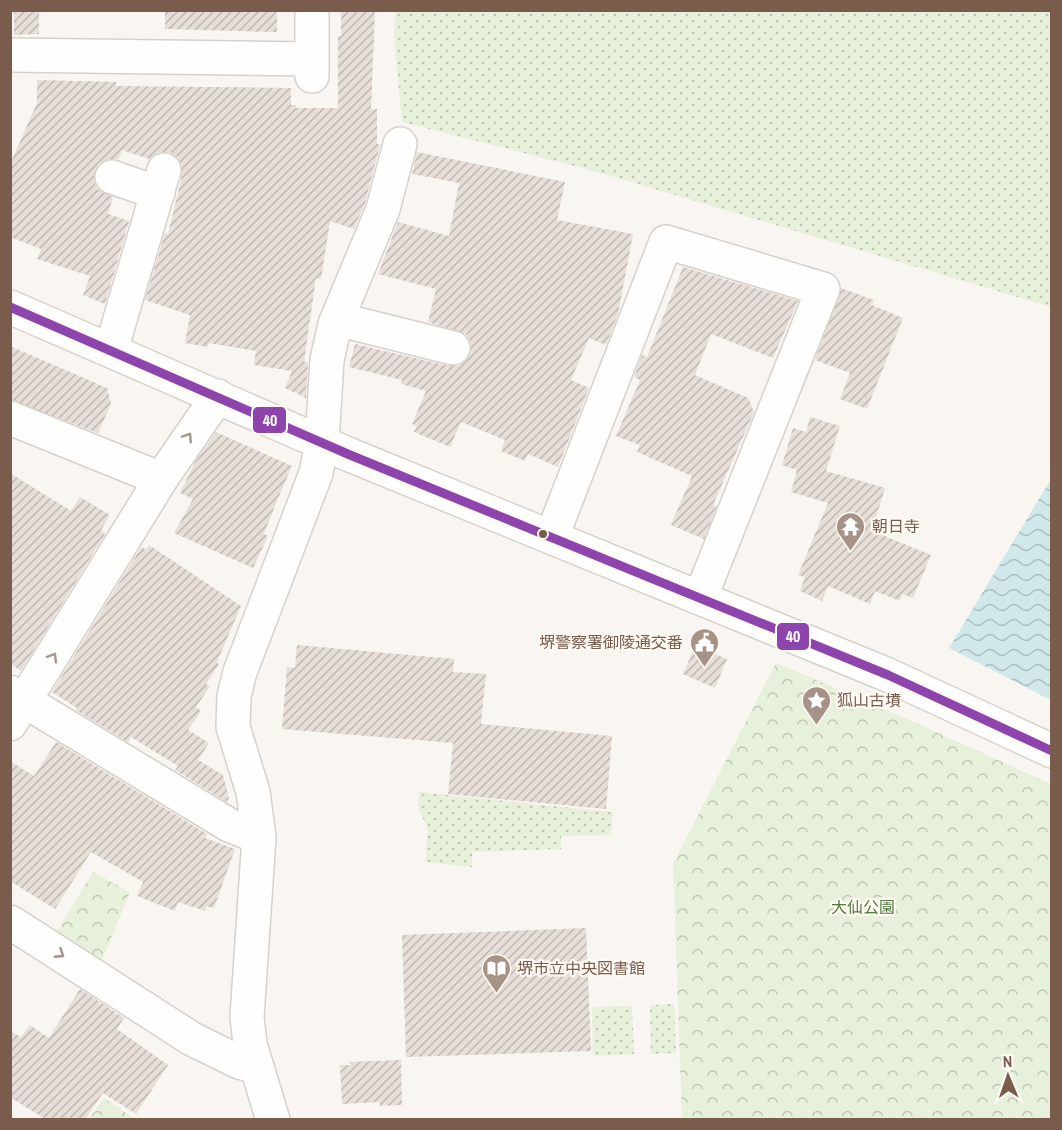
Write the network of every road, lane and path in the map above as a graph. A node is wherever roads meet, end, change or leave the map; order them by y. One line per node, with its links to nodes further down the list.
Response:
1 (312, 10): 2 (street)
2 (10, 55)
3 (400, 144): 6 (street)
4 (112, 177): 8 (street)
5 (10, 307): 8 (street)
6 (337, 319): 7 (street); 11 (street)
7 (453, 348)
8 (111, 350): 9 (street)
9 (218, 396): 11 (street); 12 (street, one-way to 9)
10 (10, 418): 12 (street)
11 (322, 442): 13 (street); 17 (street)
12 (161, 479): 15 (street, one-way to 12)
13 (552, 536): 14 (street); 14 (street)
14 (701, 596): 16 (street)
15 (16, 706): 17 (street)
16 (1052, 751)
17 (259, 837): 19 (street)
18 (10, 922): 19 (street, one-way to 19)
19 (257, 1067): 20 (street)
20 (273, 1119)

